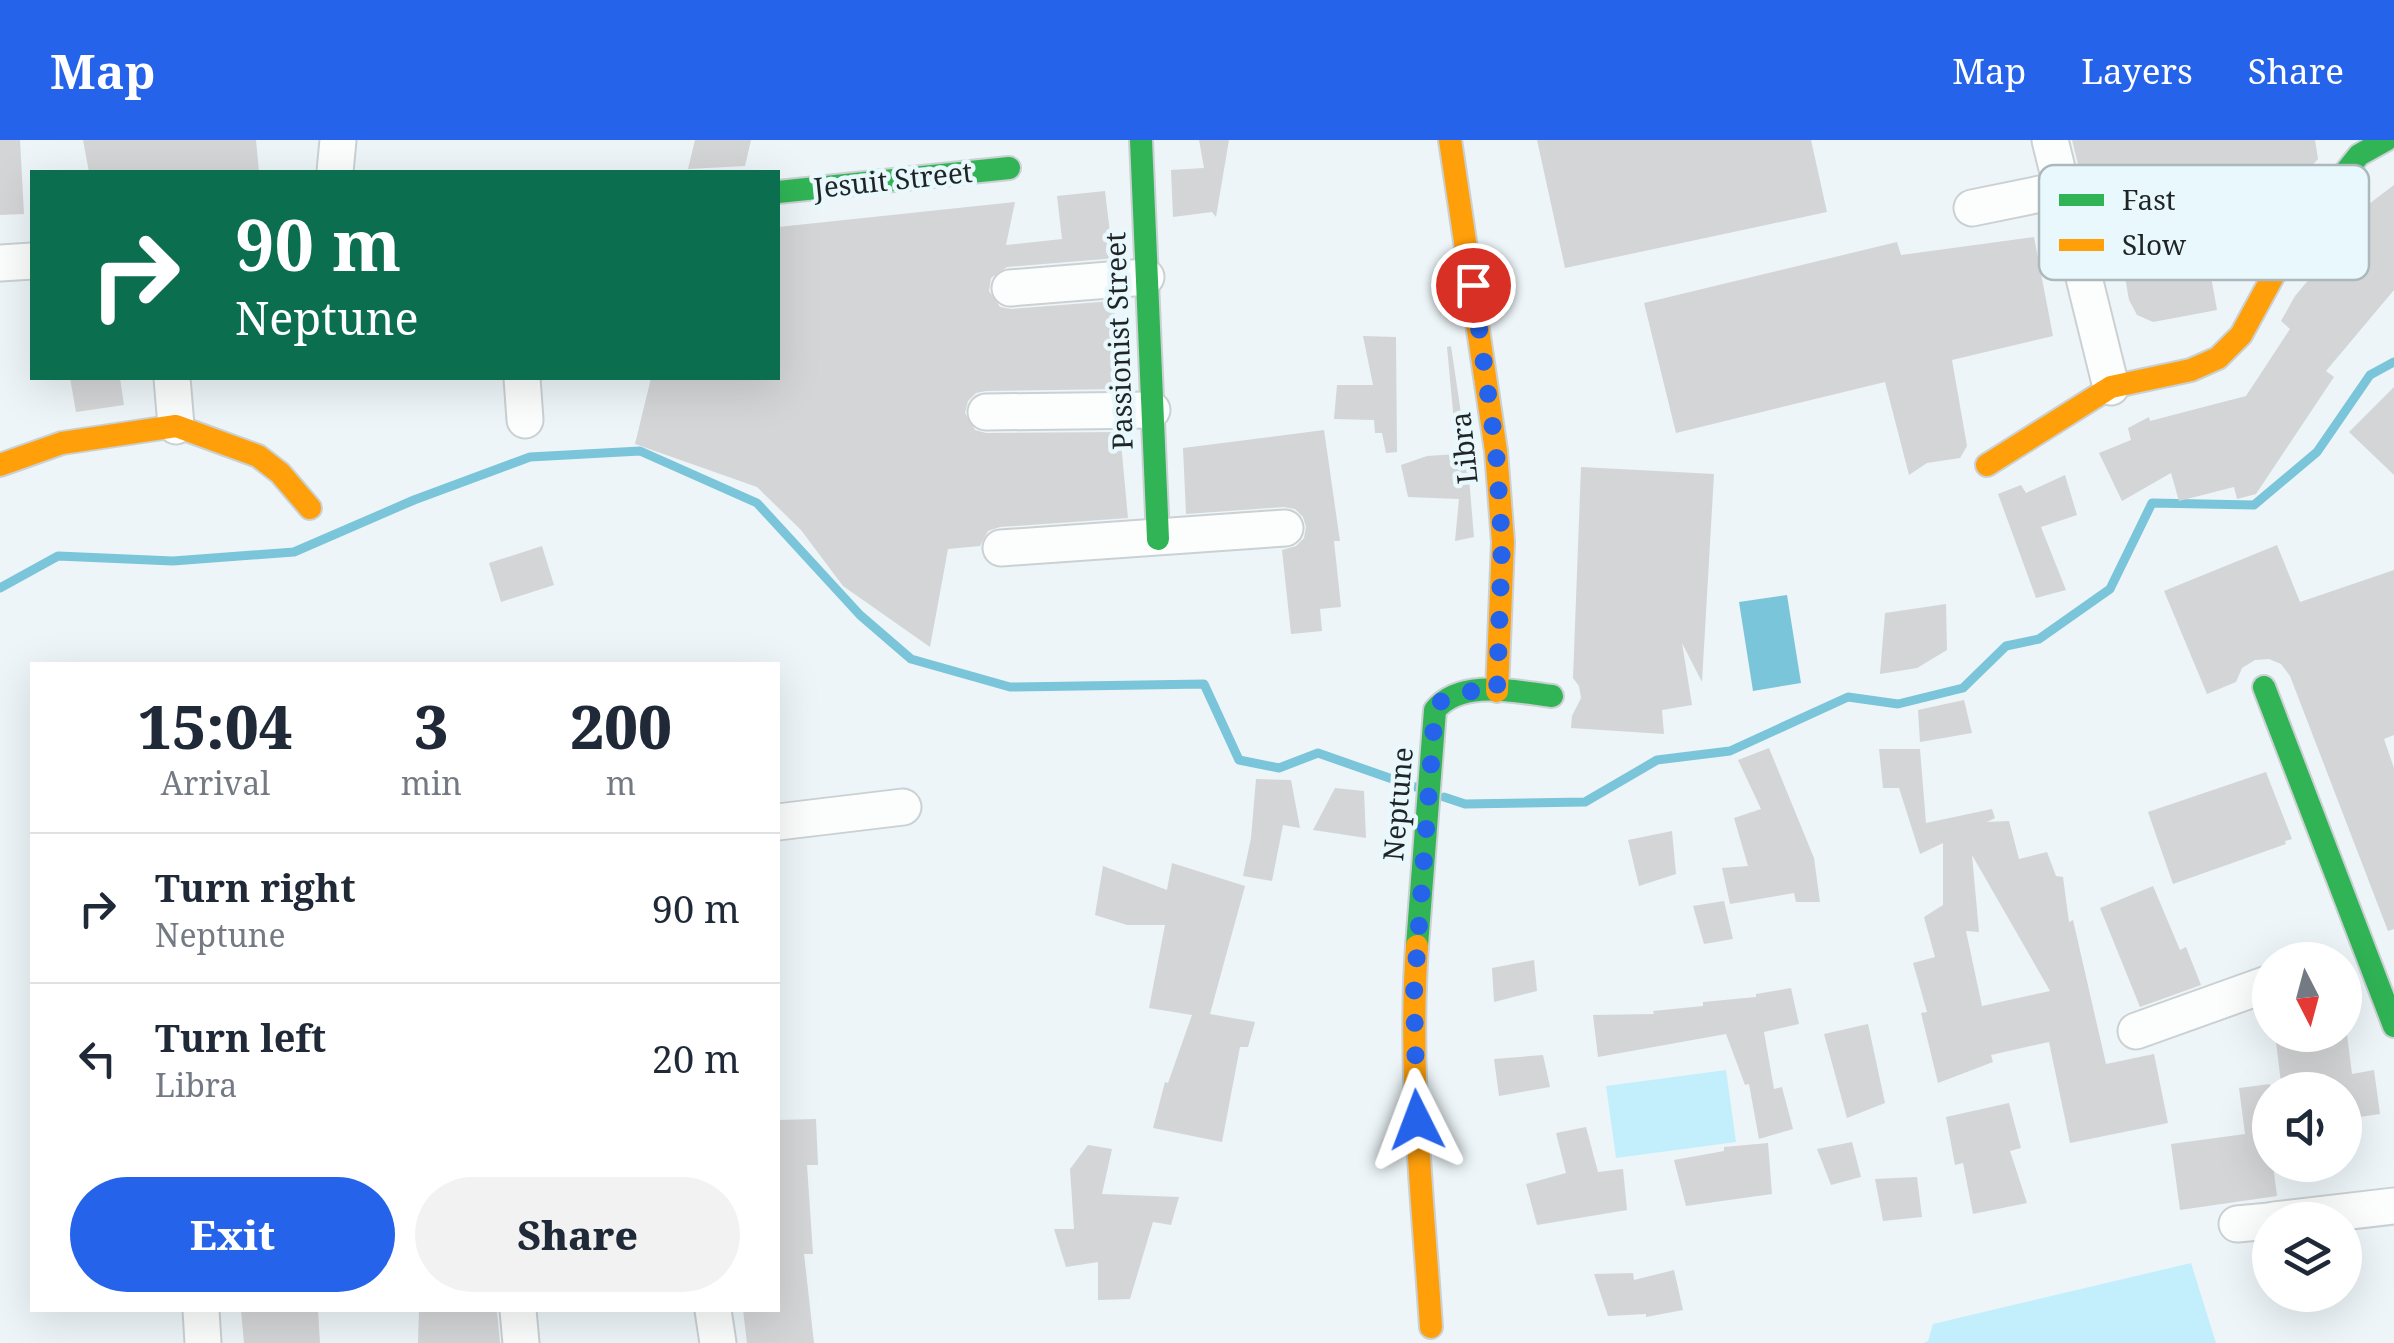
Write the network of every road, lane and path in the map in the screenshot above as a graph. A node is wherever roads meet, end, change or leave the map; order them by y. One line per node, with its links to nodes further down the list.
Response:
1 (338, 140): 9 (street)
2 (1140, 140): 15 (street, Passionist Street)
3 (1450, 140): 33 (street, Libra)
4 (2050, 140): 6 (street)
5 (2365, 145): 7 (street)
6 (2055, 165)
7 (2349, 165)
8 (1008, 168): 10 (street, Jesuit Street)
9 (335, 170)
10 (780, 192)
11 (2039, 194): 12 (street)
12 (1972, 208)
13 (30, 261): 14 (street)
14 (0, 262)
15 (1146, 277): 18 (street); 22 (street, Passionist Street)
16 (2083, 280): 21 (street)
17 (2270, 280): 21 (street)
18 (1010, 288)
19 (172, 380): 25 (street)
20 (522, 380): 24 (street)
21 (2110, 387): 27 (street)
22 (1152, 410): 23 (street); 30 (street, Passionist Street)
23 (986, 412)
24 (525, 420)
25 (176, 426): 26 (street); 28 (street)
26 (0, 465)
27 (1986, 465)
28 (310, 508)
29 (1285, 528): 30 (street)
30 (1158, 539): 31 (street)
31 (1001, 548)
32 (2264, 687): 37 (street)
33 (1497, 691): 34 (street, Neptune); 47 (street, Neptune)
34 (1552, 696)
35 (903, 807): 36 (street)
36 (780, 822)
37 (2344, 942)
38 (2362, 976): 40 (street)
39 (2252, 989): 41 (street)
40 (2394, 1026)
41 (2136, 1031)
42 (2394, 1206): 43 (street)
43 (2362, 1210)
44 (201, 1312): 48 (street)
45 (518, 1312): 49 (street)
46 (714, 1312): 50 (street)
47 (1431, 1327)
48 (203, 1343)
49 (521, 1343)
50 (718, 1343)

